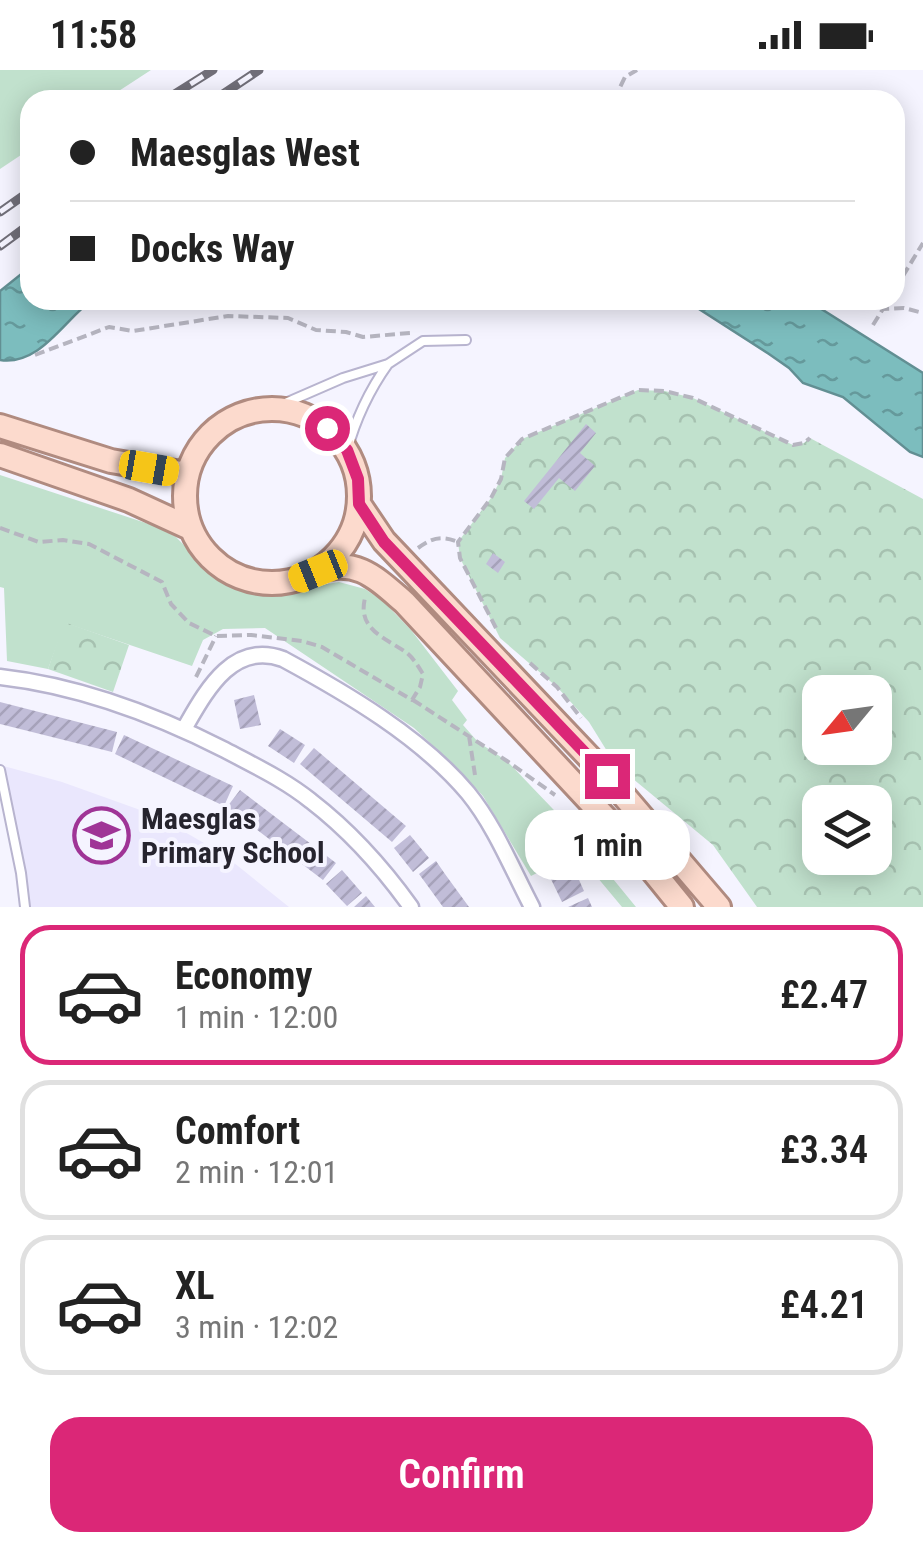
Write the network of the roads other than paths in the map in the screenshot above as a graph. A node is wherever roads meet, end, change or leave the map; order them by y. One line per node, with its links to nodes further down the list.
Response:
1 (466, 340): 2 (lane)
2 (388, 364): 3 (lane); 5 (lane)
3 (274, 408): 5 (main road); 7 (main road)
4 (0, 426): 7 (main road)
5 (347, 450): 8 (main road)
6 (0, 455): 9 (main road)
7 (187, 474): 9 (main road)
8 (359, 504): 10 (main road); 18 (main road)
9 (190, 528): 10 (main road)
10 (318, 571): 17 (main road)
11 (0, 678): 12 (street)
12 (184, 729): 15 (street); 16 (street)
13 (0, 770): 14 (lane)
14 (26, 907)
15 (411, 907)
16 (532, 907)
17 (682, 907)
18 (719, 907)

